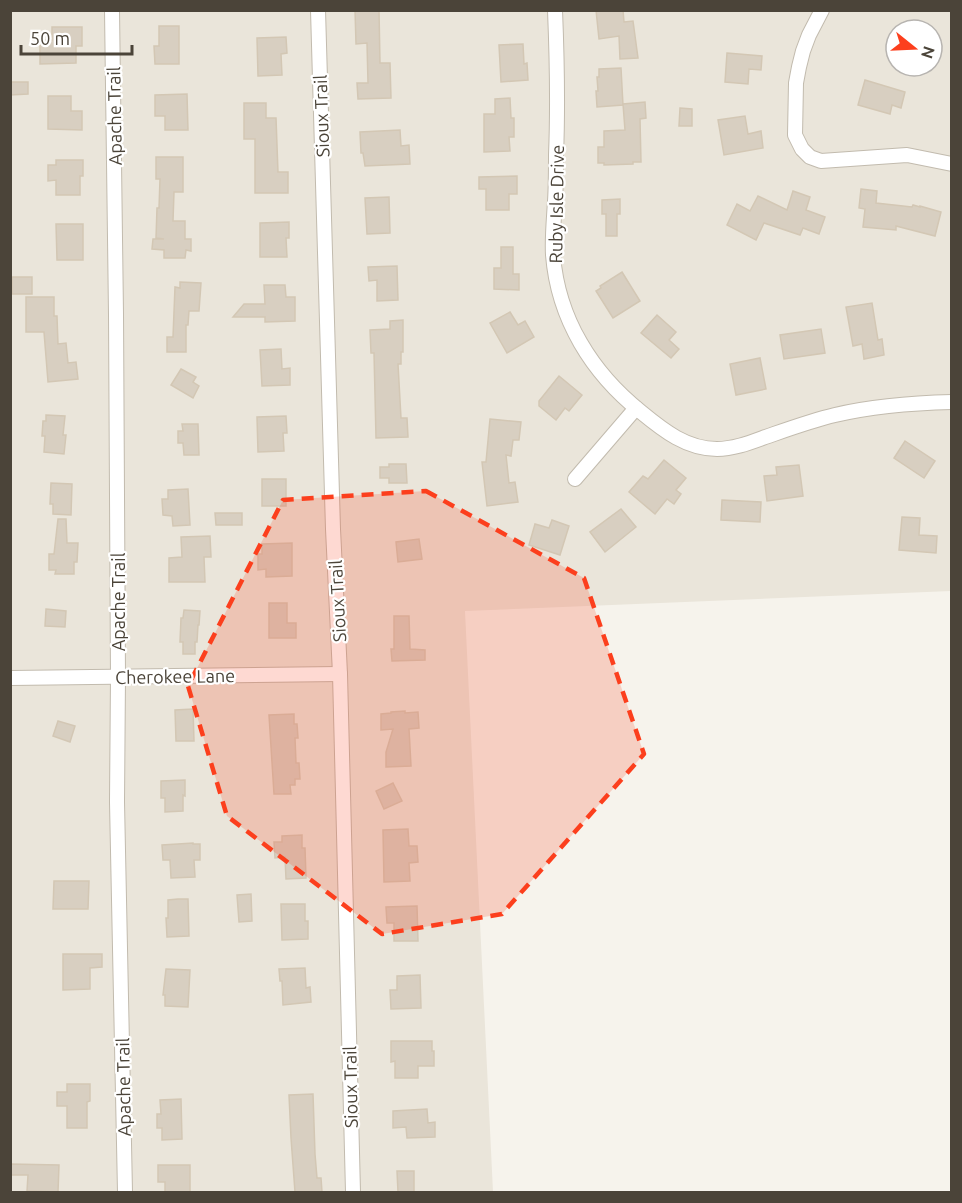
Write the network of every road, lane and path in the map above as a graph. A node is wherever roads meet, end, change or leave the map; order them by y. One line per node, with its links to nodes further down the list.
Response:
1 (112, 10): 10 (street, Apache Trail)
2 (318, 10): 9 (street, Sioux Trail)
3 (555, 10): 7 (street, Ruby Isle Drive)
4 (822, 10): 5 (street)
5 (951, 164)
6 (951, 402): 7 (street, Ruby Isle Drive)
7 (636, 408): 8 (street)
8 (575, 478)
9 (340, 674): 10 (street, Cherokee Lane); 13 (street, Sioux Trail)
10 (118, 677): 11 (street, Cherokee Lane); 12 (street, Apache Trail)
11 (10, 678)
12 (125, 1192)
13 (353, 1192)

